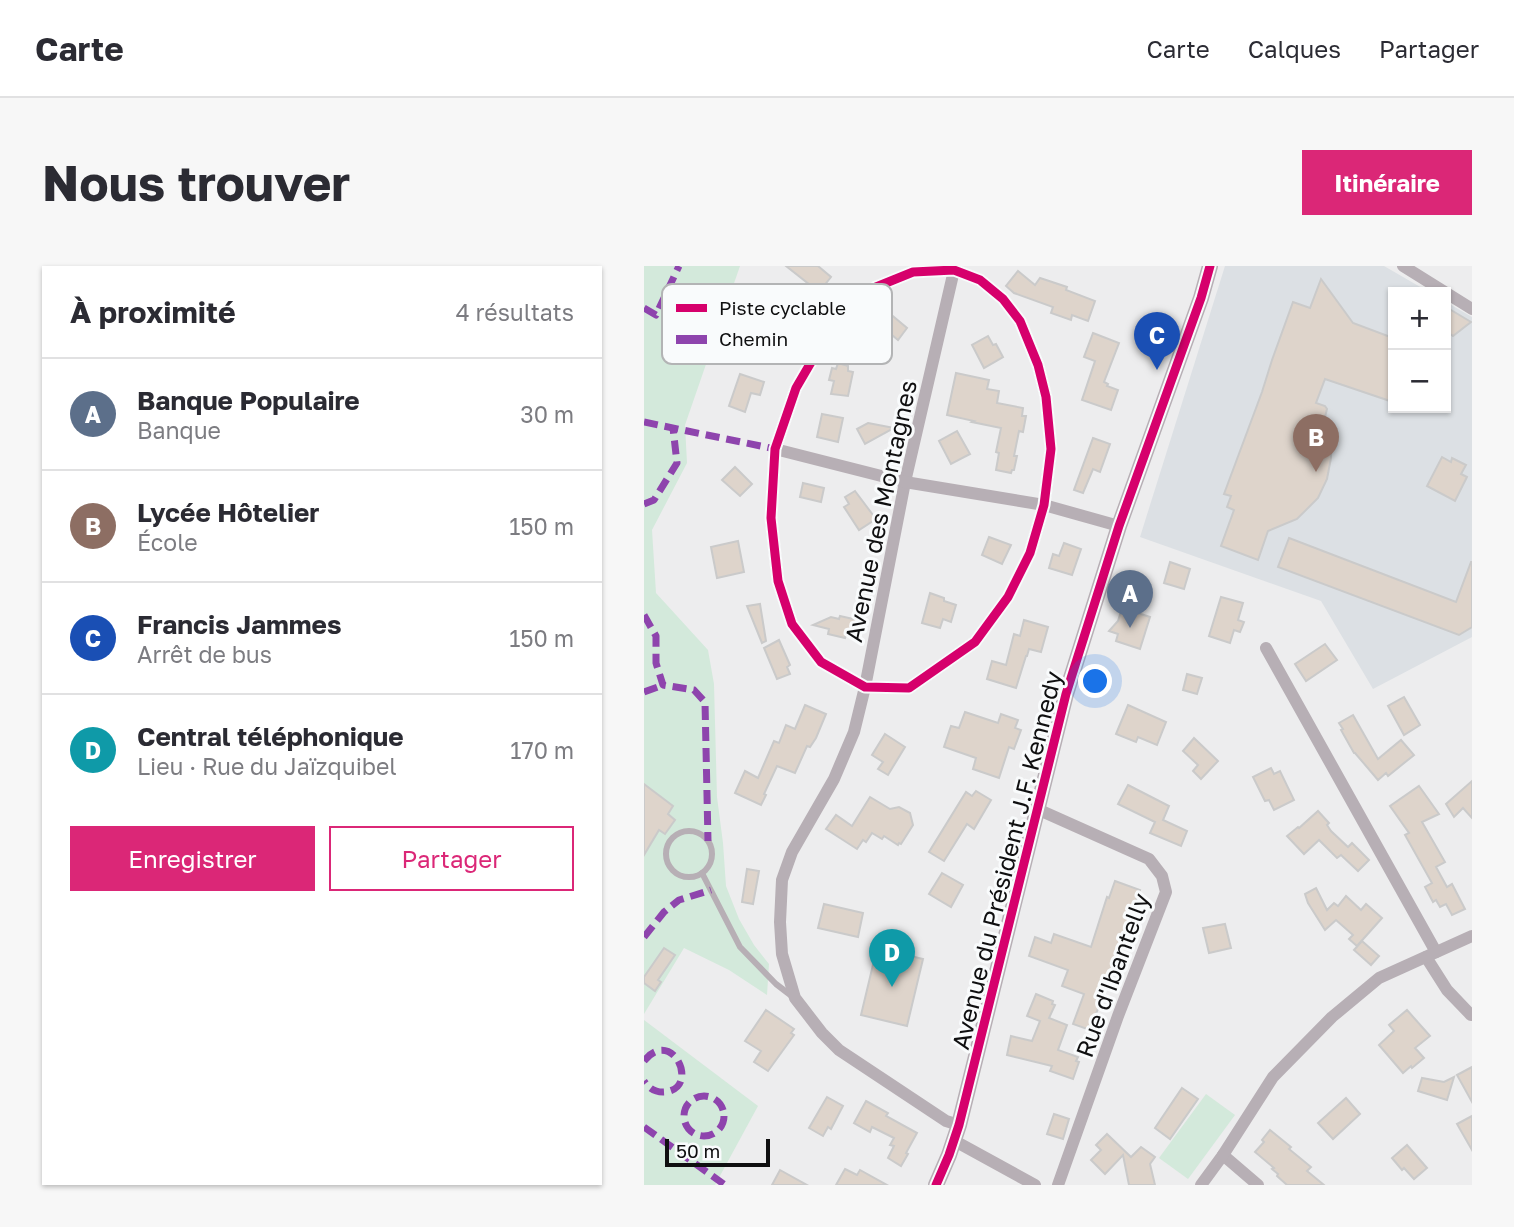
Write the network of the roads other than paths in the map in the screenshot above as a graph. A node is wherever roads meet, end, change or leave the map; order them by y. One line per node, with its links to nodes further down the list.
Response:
1 (1210, 266): 12 (street, Avenue du Président J.F. Kennedy)
2 (1403, 266): 7 (street)
3 (1419, 266): 6 (street)
4 (955, 268): 5 (street); 10 (street, Avenue des Montagnes); 11 (street)
5 (883, 284)
6 (1472, 300)
7 (1472, 309)
8 (810, 364): 9 (street)
9 (775, 449): 10 (street); 14 (street)
10 (905, 482): 11 (street); 14 (street, Avenue des Montagnes)
11 (1044, 505): 12 (street); 14 (street)
12 (1119, 526): 15 (street, Avenue du Président J.F. Kennedy)
13 (1266, 648): 18 (street)
14 (866, 687): 19 (street, Avenue des Montagnes)
15 (1037, 809): 21 (street, Avenue du Président J.F. Kennedy); 25 (street, Rue d'Ibantelly)
16 (702, 873): 16 (lane); 19 (lane)
17 (1472, 936): 18 (street)
18 (1431, 955): 20 (street); 22 (street)
19 (795, 998): 21 (street)
20 (1471, 1015)
21 (956, 1132): 23 (street, Avenue du Président J.F. Kennedy); 24 (street)
22 (1223, 1156): 26 (street); 27 (street)
23 (936, 1185)
24 (1035, 1185)
25 (1058, 1185)
26 (1201, 1185)
27 (1258, 1185)

